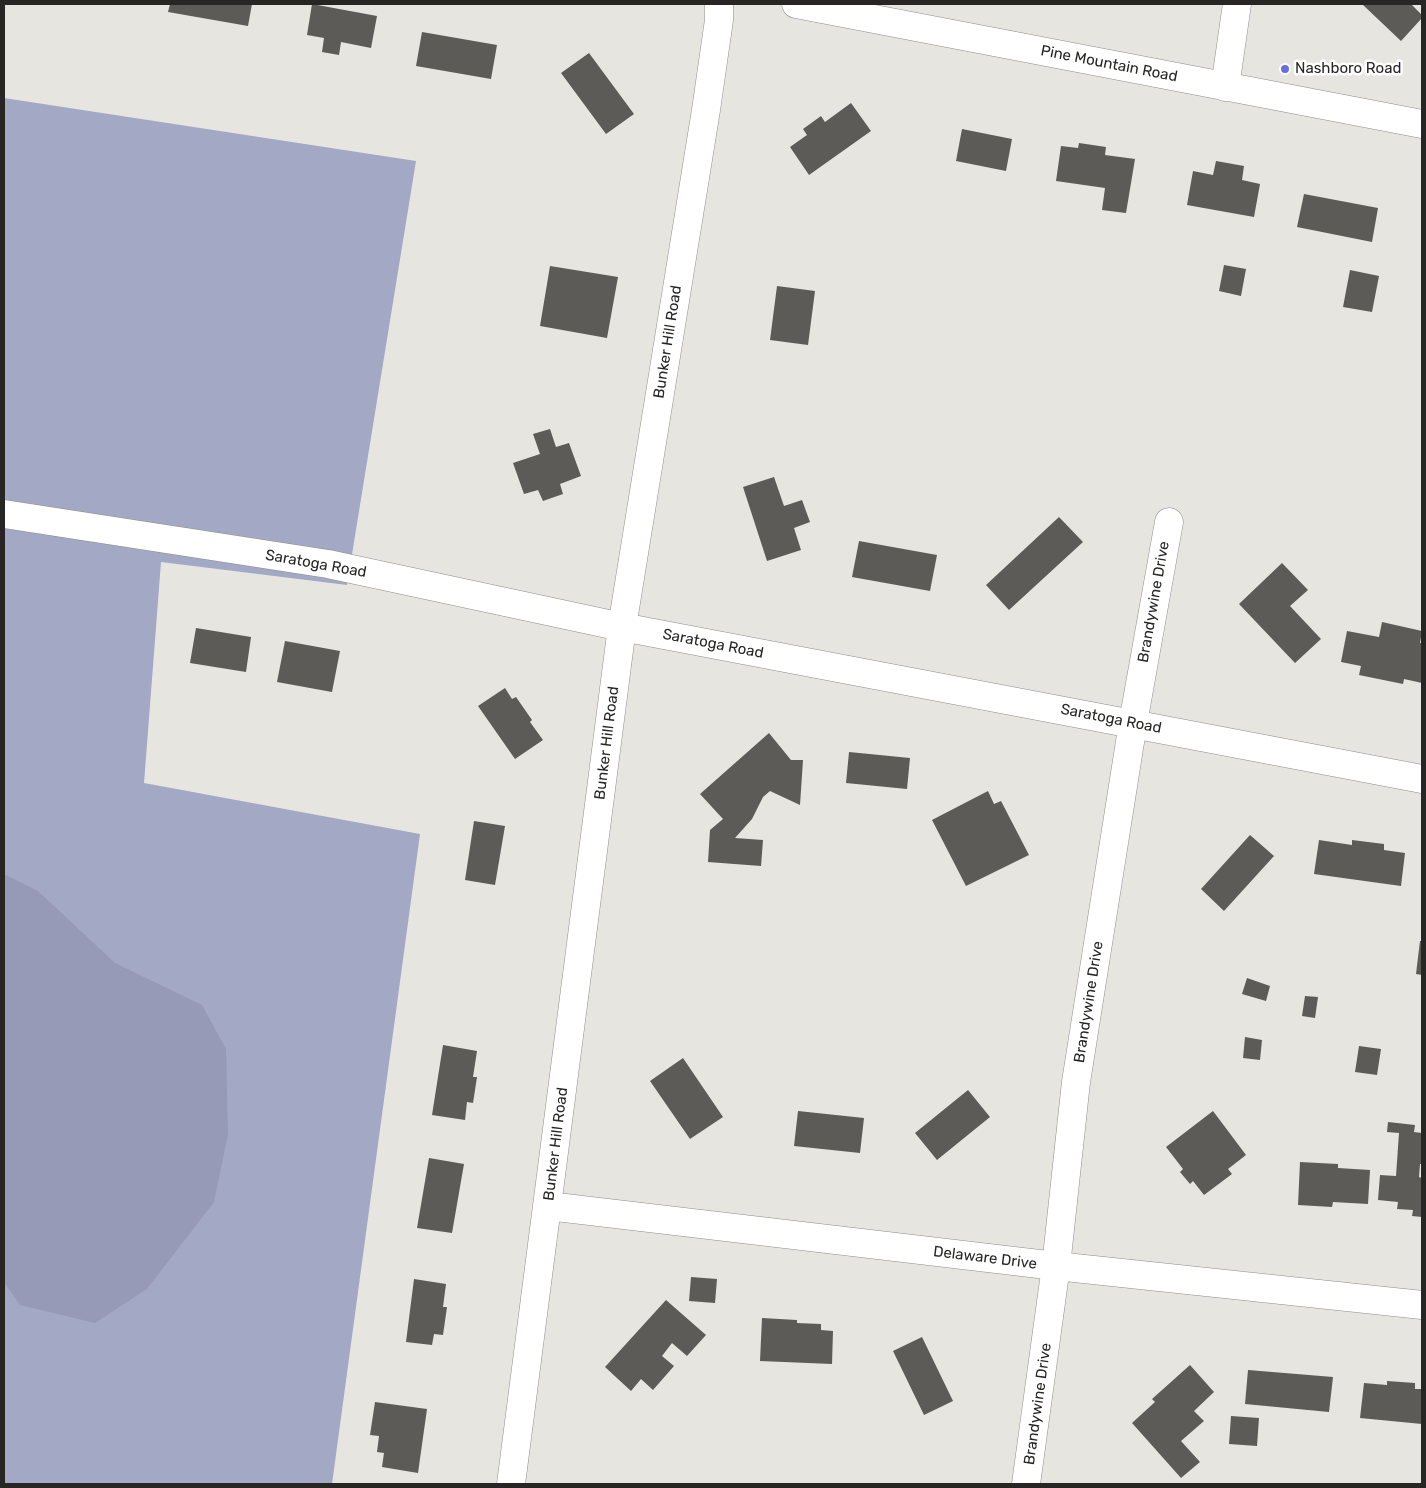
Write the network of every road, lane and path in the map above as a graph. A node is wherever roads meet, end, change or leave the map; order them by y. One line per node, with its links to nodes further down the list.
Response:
1 (719, 4): 8 (street, Bunker Hill Road)
2 (796, 4): 4 (street, Pine Mountain Road)
3 (1237, 4): 4 (street)
4 (1225, 87): 5 (street, Pine Mountain Road)
5 (1422, 124)
6 (4, 514): 8 (street, Saratoga Road)
7 (1169, 522): 9 (street, Brandywine Drive)
8 (622, 626): 9 (street, Saratoga Road); 11 (street, Bunker Hill Road)
9 (1133, 723): 10 (street, Saratoga Road); 12 (street, Brandywine Drive)
10 (1422, 779)
11 (548, 1206): 12 (street, Delaware Drive); 14 (street, Bunker Hill Road)
12 (1056, 1266): 13 (street, Delaware Drive); 15 (street, Brandywine Drive)
13 (1422, 1305)
14 (511, 1484)
15 (1026, 1484)

